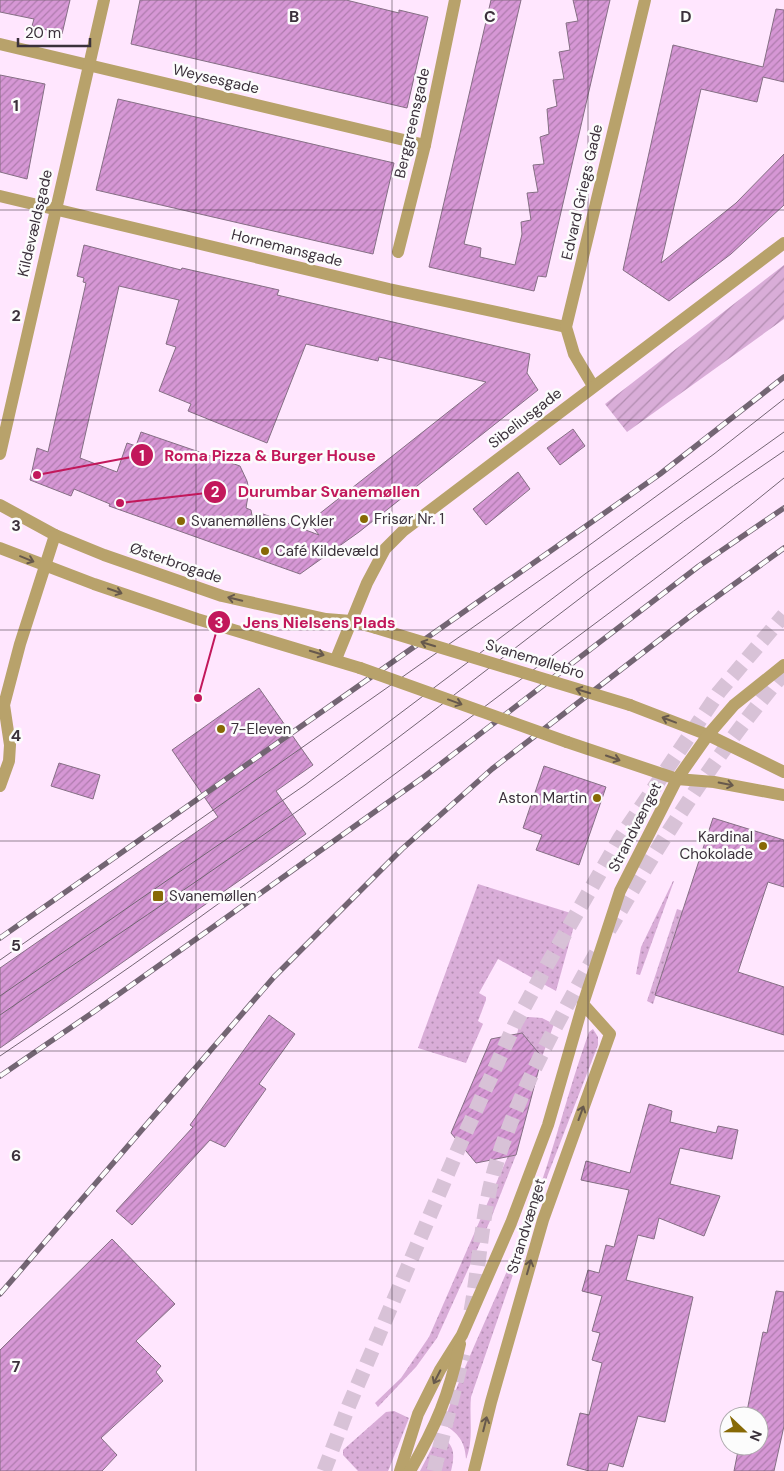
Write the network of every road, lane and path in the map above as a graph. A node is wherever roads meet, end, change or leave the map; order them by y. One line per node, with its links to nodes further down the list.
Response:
1 (104, 0): 5 (street, Kildevældsgade)
2 (455, 0): 6 (street, Berggreensgade)
3 (644, 0): 11 (street, Edvard Griegs Gade)
4 (0, 44): 5 (street, Weysesgade)
5 (88, 66): 6 (street, Weysesgade); 8 (street, Kildevældsgade)
6 (425, 145): 10 (street, Berggreensgade)
7 (0, 196): 8 (street, Hornemansgade)
8 (55, 209): 11 (street, Hornemansgade); 13 (street, Kildevældsgade)
9 (784, 243): 12 (street, Sibeliusgade)
10 (398, 252)
11 (566, 327): 12 (street, Edvard Griegs Gade)
12 (593, 386): 18 (street, Sibeliusgade)
13 (0, 454)
14 (0, 506): 15 (street, Østerbrogade)
15 (55, 535): 17 (street); 18 (street, Østerbrogade, one-way to 15)
16 (3, 548): 17 (street, one-way to 17)
17 (45, 566): 19 (street, one-way to 19); 21 (street)
18 (351, 621): 19 (street, Sibeliusgade); 22 (street, Svanemøllebro, one-way to 18, bridge)
19 (336, 659): 24 (street, one-way to 24, bridge)
20 (784, 666): 22 (street, Strandvænget)
21 (2, 705): 25 (street)
22 (708, 735): 23 (street, Svanemøllebro); 24 (street, Strandvænget)
23 (784, 772)
24 (677, 779): 26 (street, one-way to 26); 27 (street, Strandvænget)
25 (0, 786)
26 (784, 795)
27 (583, 1004): 28 (street, Strandvænget); 31 (street, Strandvænget, one-way to 27)
28 (462, 1335): 29 (street, Strandvænget, one-way to 29); 30 (street, Strandvænget)
29 (400, 1471)
30 (410, 1471)
31 (474, 1471)

